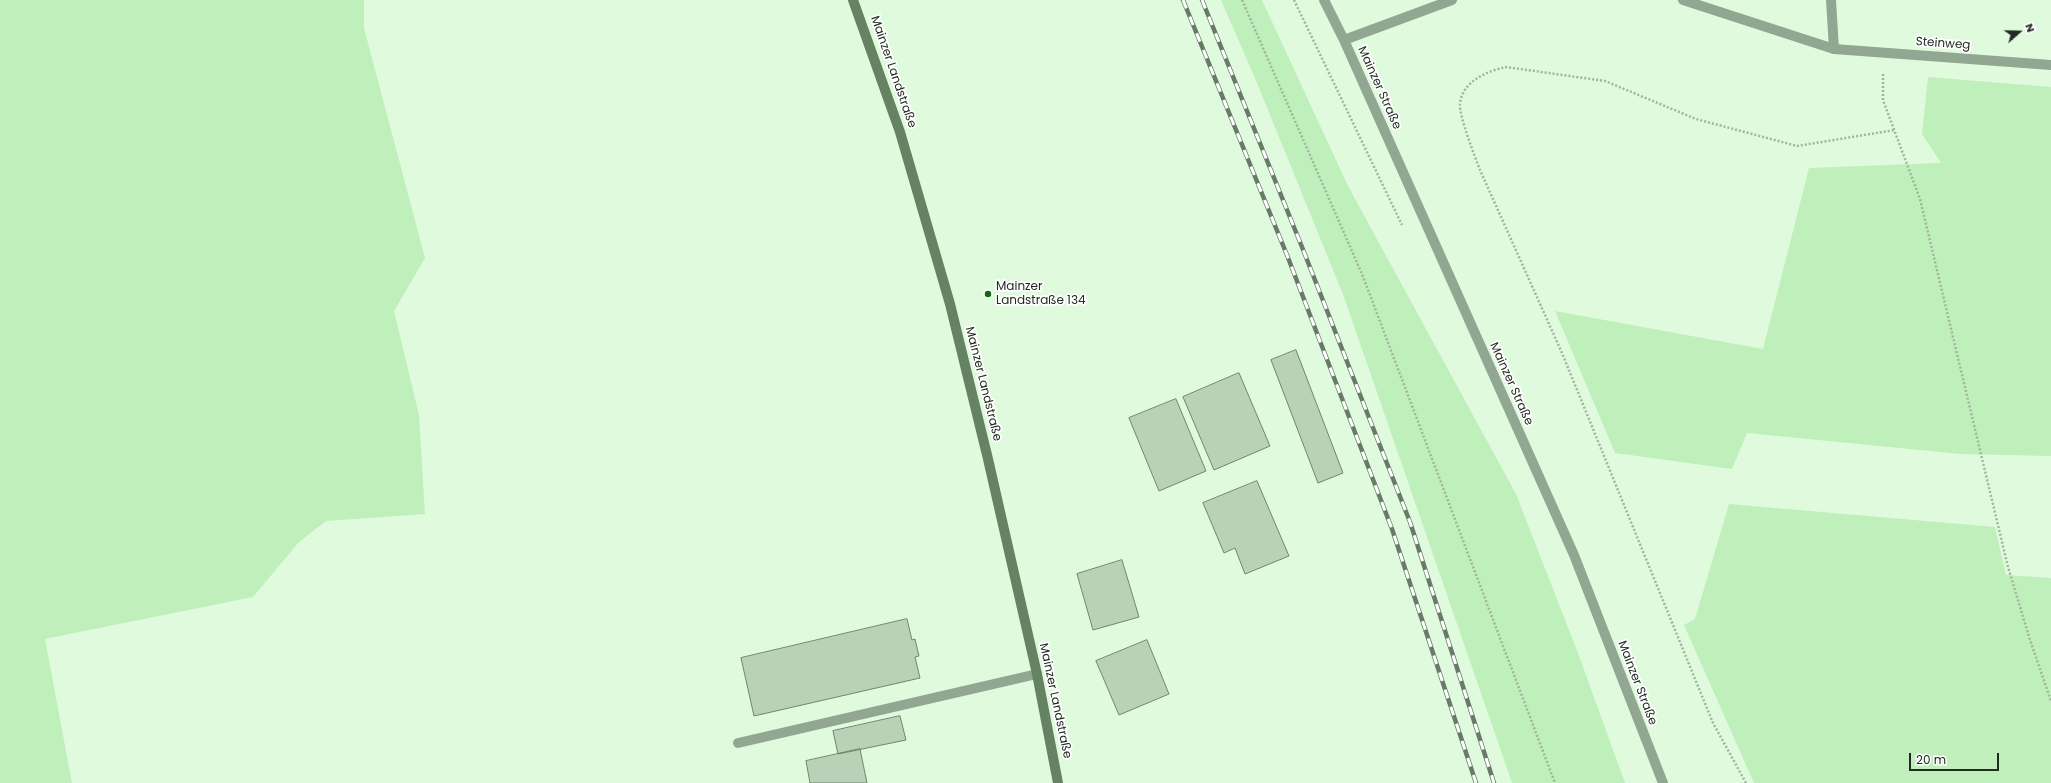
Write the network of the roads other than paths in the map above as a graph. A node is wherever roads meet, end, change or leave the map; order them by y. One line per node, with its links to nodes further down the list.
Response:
1 (853, 0): 9 (main road, Mainzer Landstraße)
2 (1324, 0): 6 (street, Mainzer Straße)
3 (1452, 0): 6 (street)
4 (1683, 0): 7 (street, Steinweg)
5 (1831, 0): 7 (street)
6 (1344, 40): 12 (street, Mainzer Straße)
7 (1834, 49): 8 (street, Steinweg)
8 (2051, 65)
9 (1037, 674): 10 (street); 11 (main road, Mainzer Landstraße)
10 (738, 743)
11 (1058, 783)
12 (1663, 783)

